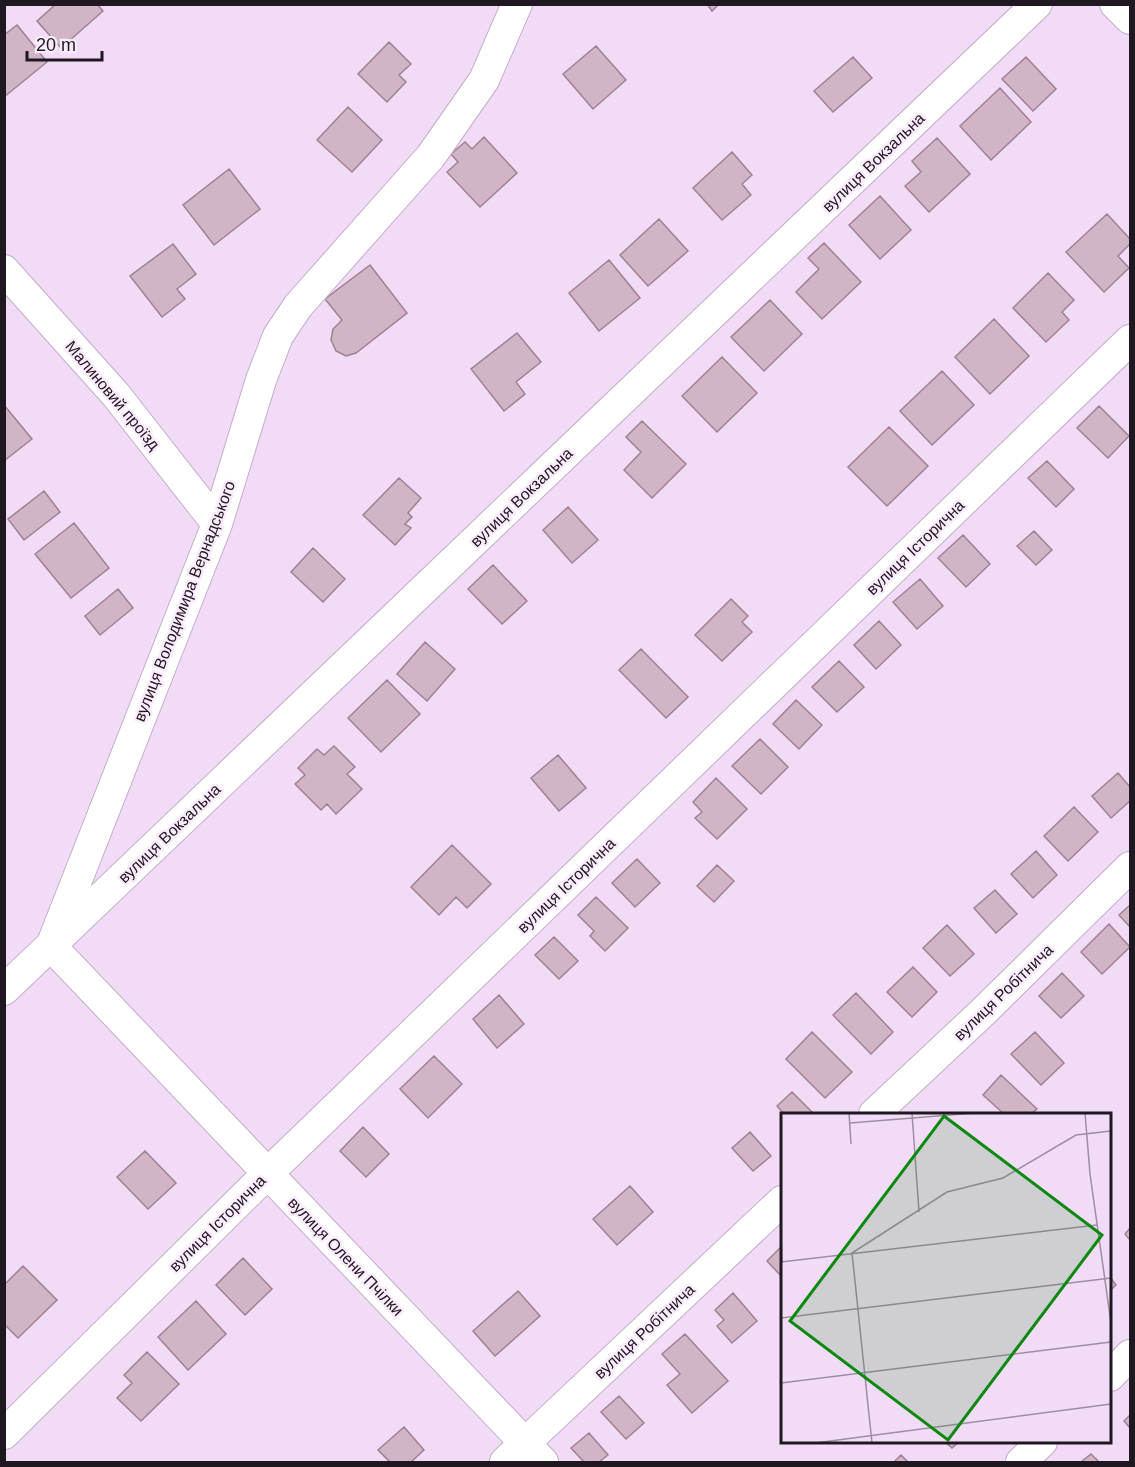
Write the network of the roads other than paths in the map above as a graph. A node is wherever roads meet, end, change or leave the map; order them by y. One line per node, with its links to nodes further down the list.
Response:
1 (517, 4): 7 (street, вулиця Володимира Вернадського)
2 (1037, 4): 9 (street, вулиця Вокзальна)
3 (1115, 4): 4 (street)
4 (1131, 19)
5 (4, 270): 7 (street, Малиновий проїзд)
6 (1131, 339): 12 (street, вулиця Історична)
7 (217, 524): 9 (street, вулиця Володимира Вернадського)
8 (1131, 867): 11 (street, вулиця Робітнича)
9 (51, 946): 10 (street, вулиця Вокзальна); 12 (street, вулиця Олени Пчілки)
10 (4, 990)
11 (875, 1113)
12 (267, 1174): 16 (street, вулиця Історична); 18 (street, вулиця Олени Пчілки)
13 (781, 1203): 18 (street, вулиця Робітнича)
14 (1131, 1355): 15 (street)
15 (1111, 1375)
16 (4, 1434)
17 (1041, 1443): 19 (street)
18 (524, 1456)
19 (1021, 1462)

